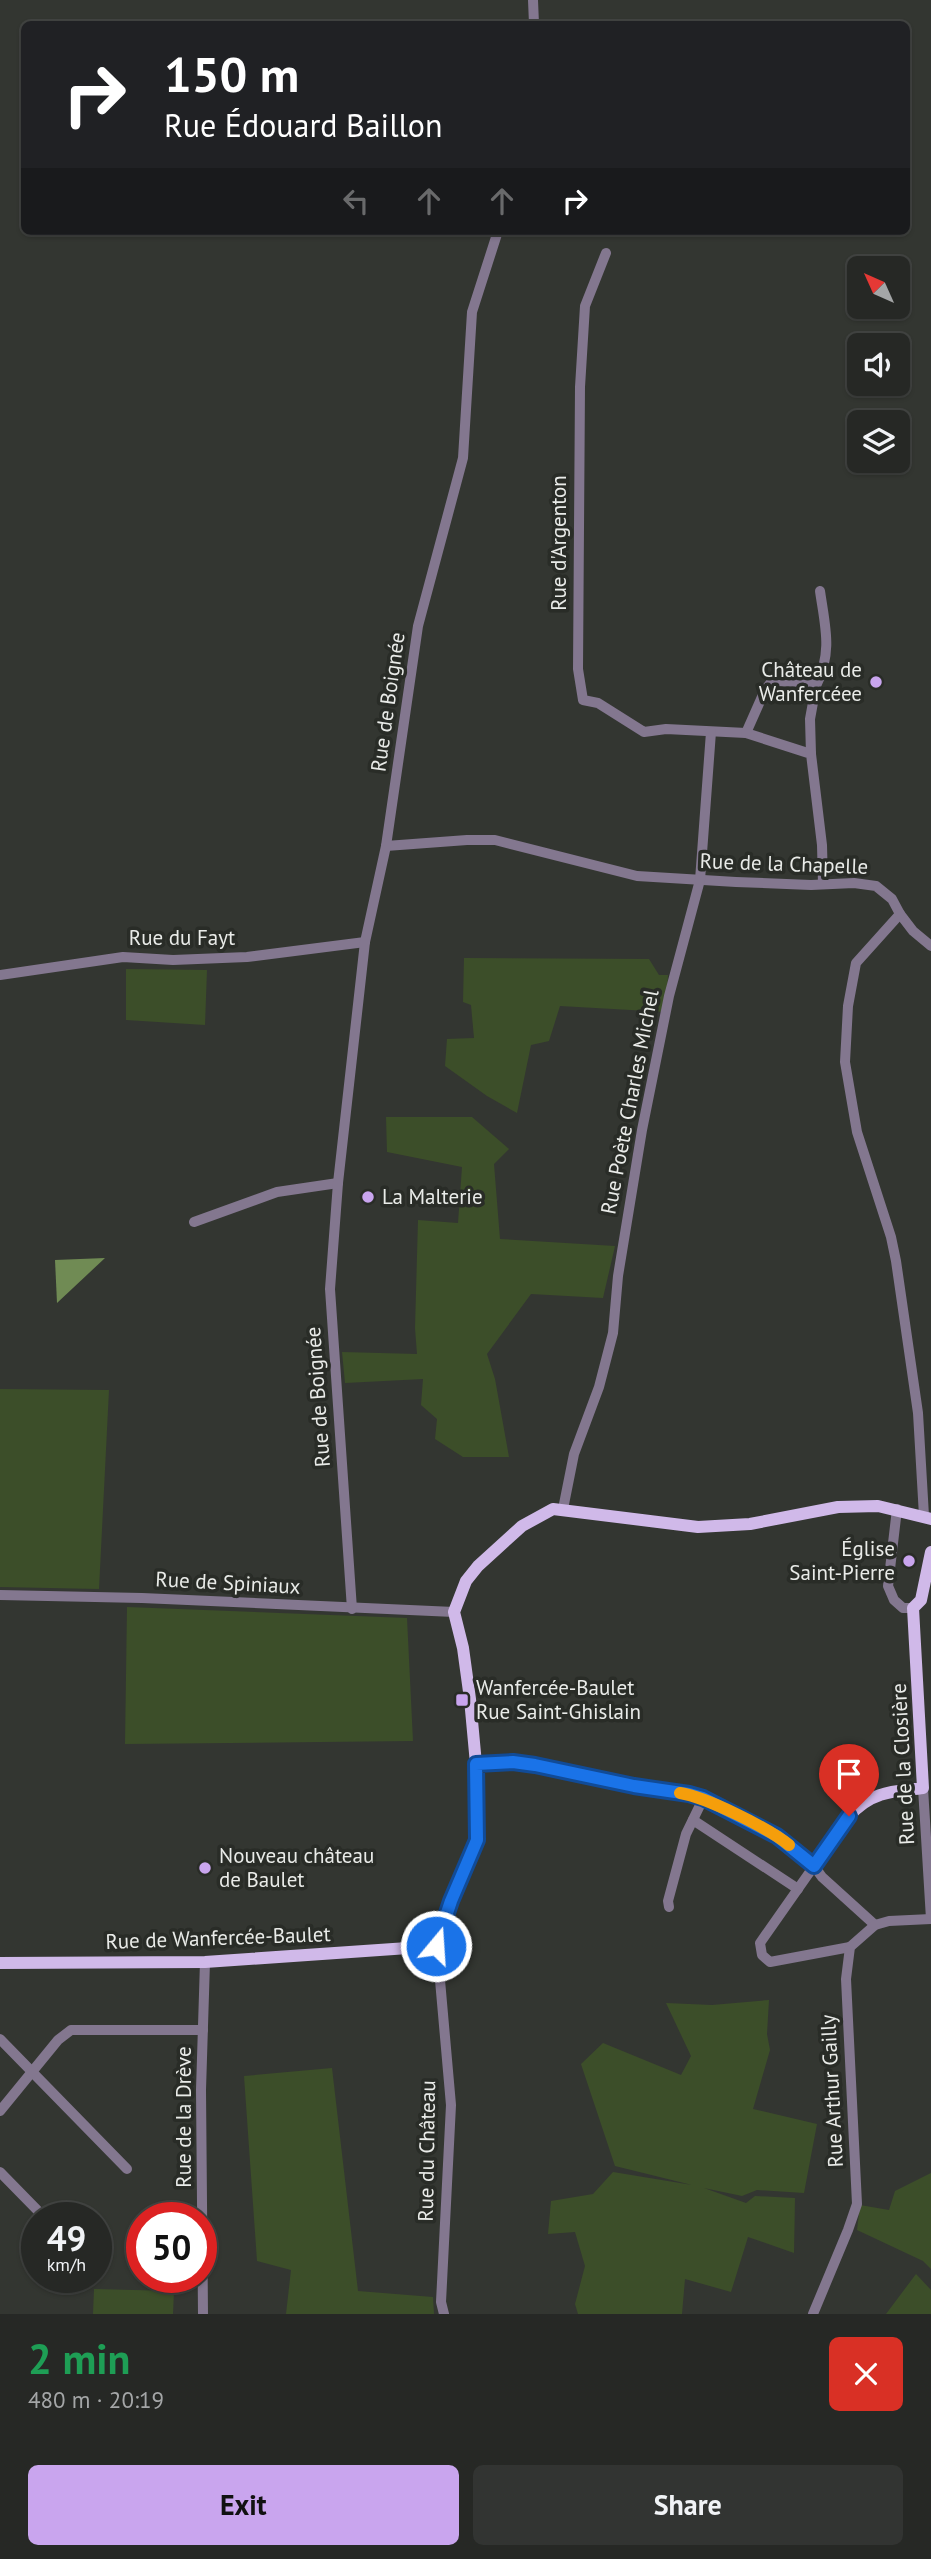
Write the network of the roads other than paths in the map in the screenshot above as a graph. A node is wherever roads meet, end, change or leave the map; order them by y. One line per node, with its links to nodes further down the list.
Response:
1 (533, 0): 2 (street)
2 (534, 21)
3 (497, 235): 10 (street, Rue de Boignée)
4 (606, 253): 7 (street, Rue d'Argenton)
5 (820, 591): 6 (street)
6 (816, 686): 8 (street); 9 (street)
7 (712, 732): 8 (street); 11 (street, Rue Poète Charles Michel)
8 (746, 733): 9 (street)
9 (811, 754): 12 (street)
10 (386, 846): 11 (street, Rue de la Chapelle); 14 (street, Rue de Boignée)
11 (700, 880): 12 (street, Rue de la Chapelle); 19 (street, Rue Poète Charles Michel)
12 (823, 884): 13 (street, Rue de la Chapelle)
13 (900, 914): 15 (street, Rue de la Chapelle); 21 (street)
14 (365, 942): 16 (street, Rue du Fayt); 17 (street, Rue de Boignée)
15 (931, 946)
16 (0, 975)
17 (338, 1183): 18 (street); 25 (street, Rue de Boignée)
18 (194, 1222)
19 (563, 1509): 20 (main road); 26 (main road)
20 (897, 1509): 21 (main road); 24 (street)
21 (928, 1517)
22 (931, 1552): 24 (main road, Rue de la Closière)
23 (0, 1595): 25 (street, Rue de Spiniaux)
24 (914, 1608): 28 (main road, Rue de la Closière)
25 (352, 1609): 26 (street, Rue de Spiniaux)
26 (454, 1612): 27 (main road)
27 (476, 1764): 29 (main road); 36 (main road)
28 (923, 1788): 31 (main road); 34 (street, Rue de la Closière)
29 (703, 1798): 30 (street); 31 (main road)
30 (693, 1820): 32 (street); 33 (street)
31 (814, 1866): 32 (street); 35 (street)
32 (798, 1889): 37 (street)
33 (669, 1907)
34 (931, 1919): 35 (street)
35 (875, 1925): 37 (street)
36 (436, 1946): 38 (main road, Rue de Wanfercée-Baulet); 48 (street, Rue du Château)
37 (850, 1947): 49 (street, Rue Arthur Gailly)
38 (205, 1962): 39 (main road, Rue de Wanfercée-Baulet); 40 (street, Rue de la Drève)
39 (0, 1963)
40 (203, 2030): 42 (street); 47 (street, Rue de la Drève)
41 (0, 2039): 42 (street)
42 (33, 2071): 43 (street); 44 (street)
43 (0, 2111)
44 (127, 2169)
45 (0, 2172): 46 (street)
46 (29, 2202)
47 (204, 2314)
48 (444, 2314)
49 (813, 2314)

